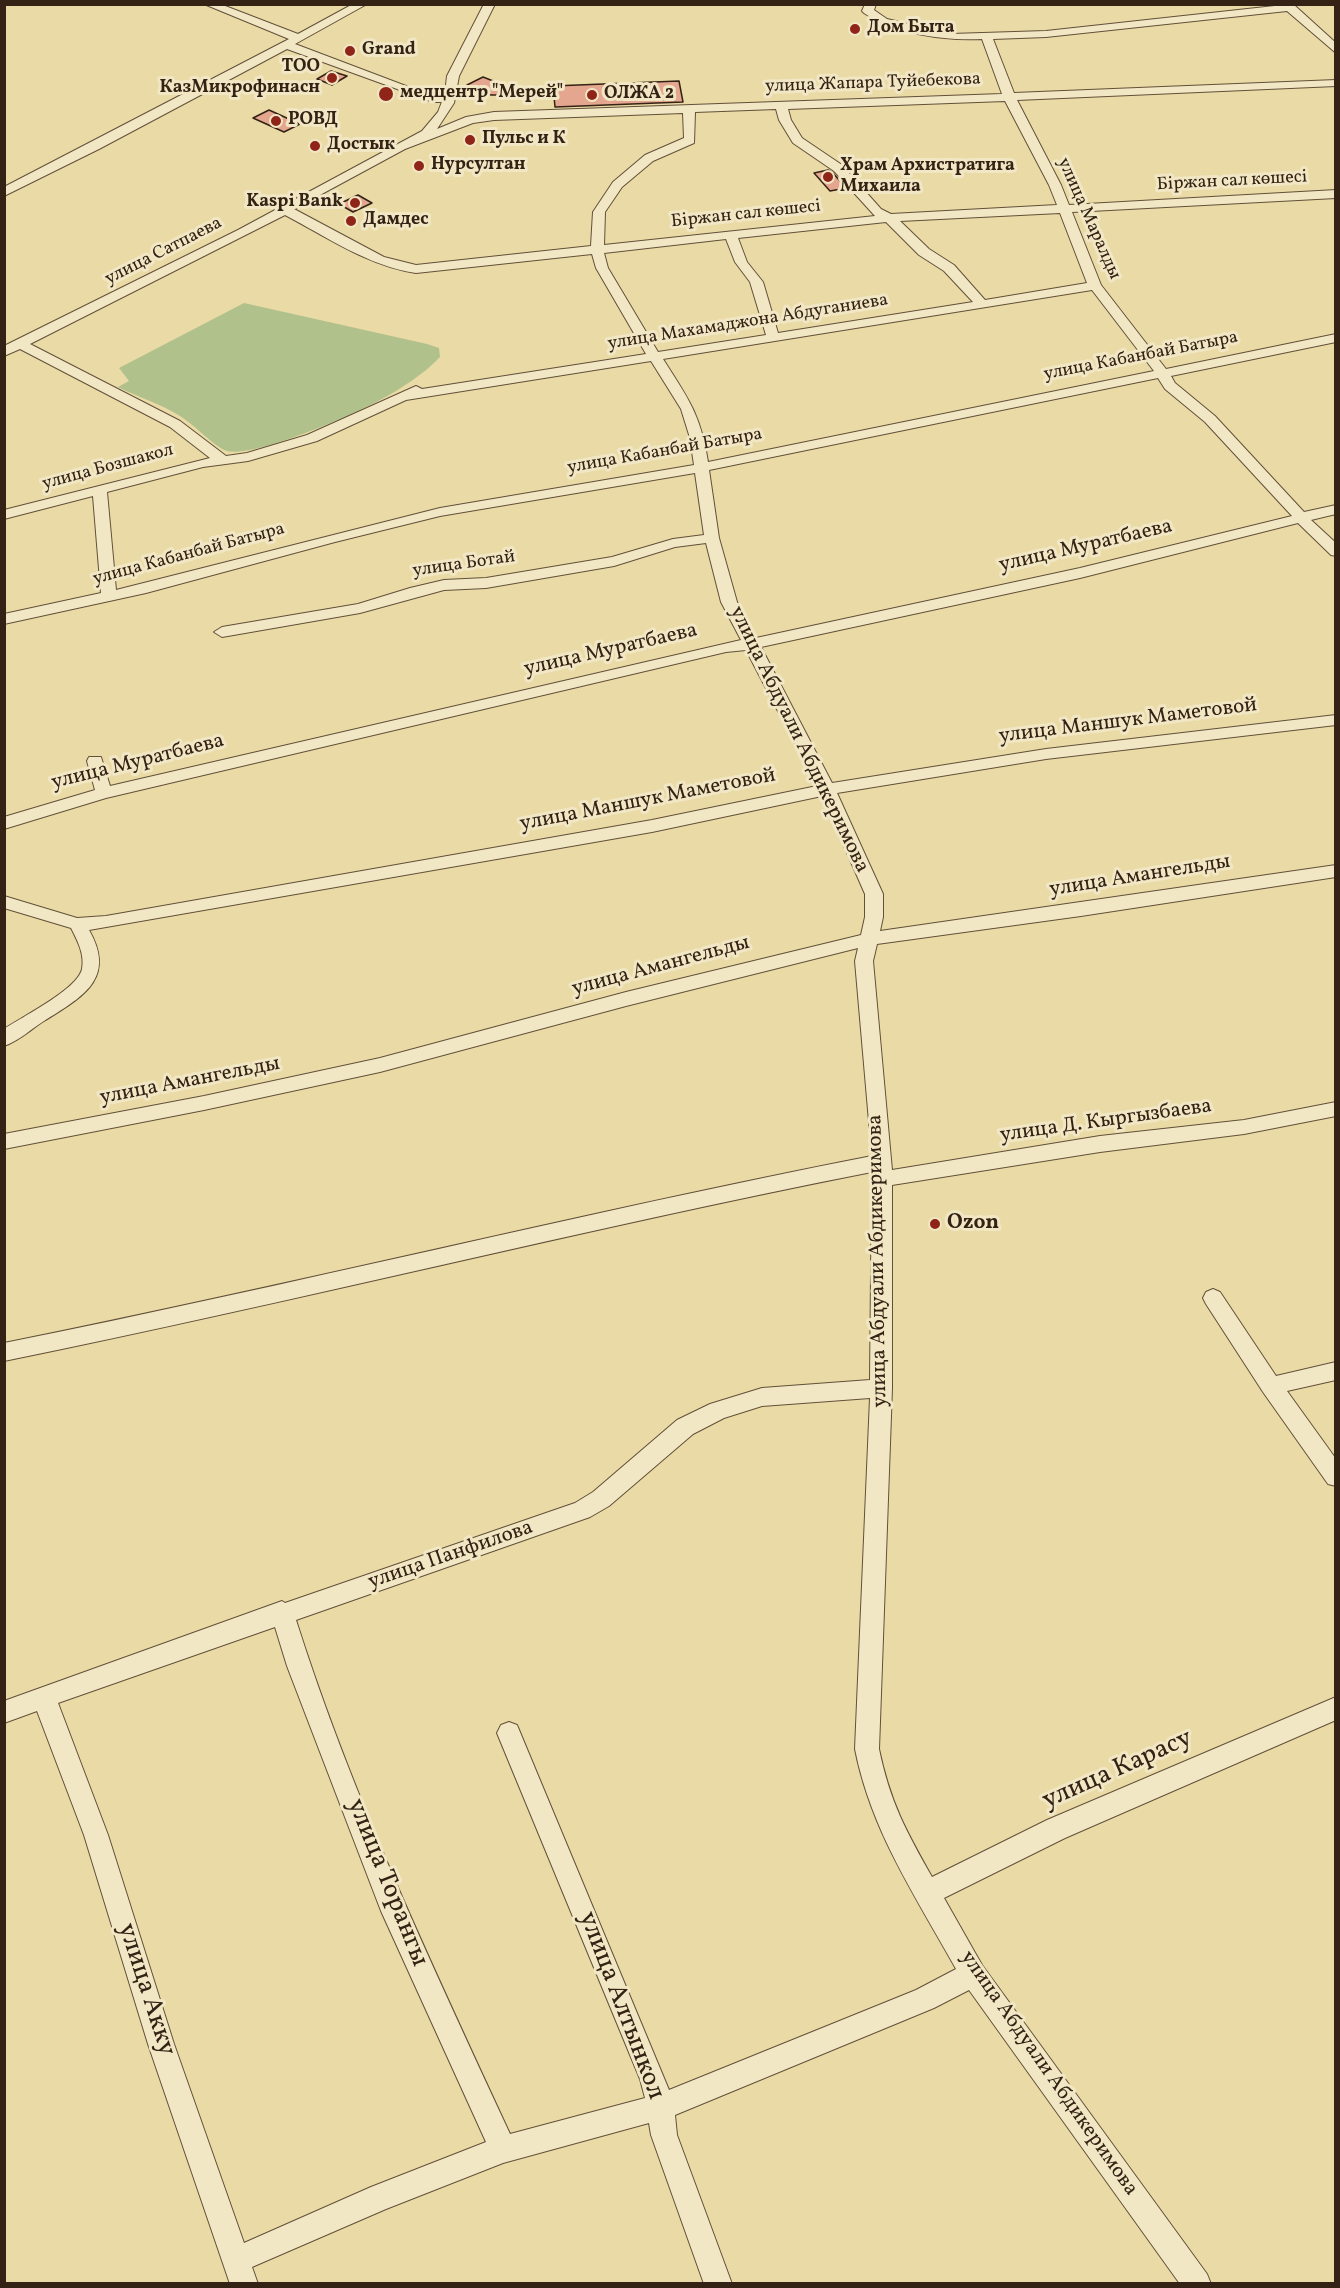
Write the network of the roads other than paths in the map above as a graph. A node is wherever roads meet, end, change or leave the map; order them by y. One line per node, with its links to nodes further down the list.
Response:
1 (209, 4): 7 (street)
2 (362, 4): 7 (street)
3 (490, 4): 12 (street, улица Сатпаева)
4 (872, 4): 6 (street)
5 (1287, 6): 6 (street); 9 (street)
6 (987, 37): 11 (street, улица Маралды)
7 (298, 38): 8 (street)
8 (286, 45): 12 (street); 18 (street)
9 (1335, 50)
10 (1335, 83): 11 (street, улица Жапара Туйебекова)
11 (1009, 97): 13 (street, улица Жапара Туйебекова); 21 (street, улица Маралды)
12 (442, 101): 15 (street); 16 (street, улица Сатпаева); 17 (street, улица Сатпаева)
13 (781, 105): 14 (street, улица Жапара Туйебекова); 22 (street)
14 (689, 109): 15 (street, улица Жапара Туйебекова); 24 (street, улица Абдуали Абдикеримова)
15 (482, 117): 16 (street, улица Жапара Туйебекова)
16 (416, 142): 17 (street, улица Сатпаева)
17 (401, 146): 20 (street, улица Сатпаева)
18 (4, 192)
19 (1335, 194): 21 (street, Біржан сал көшесі)
20 (284, 209): 24 (street, Біржан сал көшесі); 29 (street, улица Сатпаева)
21 (1065, 209): 22 (street, Біржан сал көшесі); 25 (street, улица Маралды)
22 (889, 218): 23 (street, Біржан сал көшесі); 26 (street)
23 (731, 235): 24 (street, Біржан сал көшесі); 27 (street)
24 (597, 249): 30 (street, улица Абдуали Абдикеримова)
25 (1095, 286): 26 (street, улица Махамаджона Абдуганиева); 31 (street, улица Маралды)
26 (981, 303): 27 (street, улица Махамаджона Абдуганиева)
27 (772, 338): 30 (street, улица Махамаджона Абдуганиева)
28 (1335, 338): 31 (street, улица Кабанбай Батыра)
29 (10, 347): 34 (street)
30 (653, 355): 33 (street, улица Махамаджона Абдуганиева); 35 (street, улица Абдуали Абдикеримова)
31 (1161, 374): 35 (street, улица Кабанбай Батыра); 39 (street, улица Маралды)
32 (424, 385): 33 (street)
33 (406, 396): 34 (street, улица Бозшакол)
34 (221, 459): 36 (street, улица Бозшакол)
35 (700, 468): 40 (street, улица Абдуали Абдикеримова); 42 (street, улица Кабанбай Батыра)
36 (99, 490): 38 (street, улица Бозшакол); 42 (street)
37 (1335, 509): 39 (street, улица Муратбаева)
38 (4, 515)
39 (1300, 517): 41 (street, улица Маралды); 45 (street, улица Муратбаева)
40 (712, 538): 44 (street, улица Ботай); 45 (street, улица Абдуали Абдикеримова)
41 (1335, 552)
42 (109, 597): 43 (street, улица Кабанбай Батыра)
43 (4, 620)
44 (222, 632)
45 (752, 644): 48 (street, улица Абдуали Абдикеримова); 49 (street, улица Муратбаева)
46 (1335, 720): 48 (street, улица Маншук Маметовой)
47 (95, 761): 49 (street)
48 (827, 789): 53 (street, улица Маншук Маметовой); 54 (street, улица Абдуали Абдикеримова)
49 (104, 793): 50 (street, улица Муратбаева)
50 (4, 823)
51 (1335, 871): 54 (street, улица Амангельды)
52 (4, 902): 53 (street)
53 (77, 924): 55 (street)
54 (869, 939): 57 (street, улица Амангельды); 58 (street, улица Абдуали Абдикеримова)
55 (4, 1039)
56 (1335, 1109): 58 (street, улица Д. Кыргызбаева)
57 (8, 1138)
58 (882, 1171): 60 (street, улица Д. Кыргызбаева); 63 (street, улица Абдуали Абдикеримова)
59 (1213, 1298): 62 (street)
60 (4, 1352)
61 (1335, 1371): 62 (street)
62 (1271, 1386): 64 (street)
63 (881, 1388): 65 (street, улица Панфилова); 70 (street, улица Абдуали Абдикеримова)
64 (1335, 1477)
65 (282, 1612): 66 (street, улица Панфилова); 73 (street, улица Торангы)
66 (44, 1698): 68 (street, улица Панфилова); 74 (street, улица Акку)
67 (1335, 1708): 70 (street, улица Карасу)
68 (4, 1712)
69 (509, 1733): 72 (street, улица Алтынкол)
70 (927, 1893): 71 (street, улица Абдуали Абдикеримова)
71 (973, 1974): 72 (street); 76 (street, улица Абдуали Абдикеримова)
72 (661, 2107): 73 (street); 75 (street, улица Алтынкол)
73 (503, 2149): 74 (street)
74 (240, 2272)
75 (718, 2283)
76 (1197, 2283)

